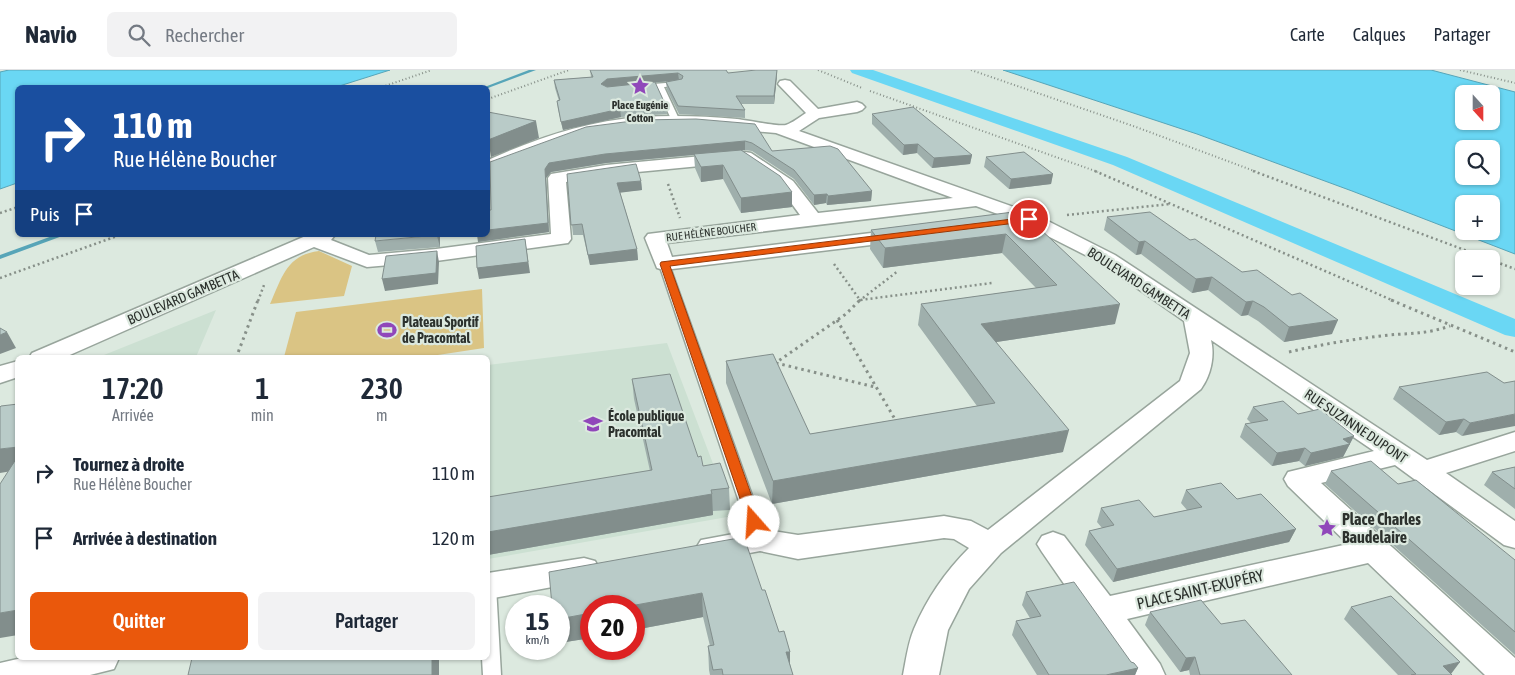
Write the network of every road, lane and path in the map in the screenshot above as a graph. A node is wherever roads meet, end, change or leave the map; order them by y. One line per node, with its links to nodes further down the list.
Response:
1 (432, 70): 9 (path)
2 (569, 70): 12 (path)
3 (818, 70): 20 (path)
4 (971, 70): 31 (path)
5 (1460, 70): 6 (path)
6 (1515, 83)
7 (678, 84): 10 (lane)
8 (785, 84): 14 (street)
9 (388, 85)
10 (659, 85): 11 (lane); 15 (lane)
11 (634, 88)
12 (490, 98)
13 (857, 107): 14 (street)
14 (815, 114): 16 (street)
15 (675, 119): 16 (street, BOULEVARD GAMBETTA); 18 (street, BOULEVARD GAMBETTA)
16 (787, 131): 19 (street, BOULEVARD GAMBETTA)
17 (665, 164): 24 (street); 25 (path); 29 (street)
18 (490, 165)
19 (980, 200): 23 (street, BOULEVARD GAMBETTA); 24 (street, RUE HÉLÈNE BOUCHER)
20 (1171, 204): 23 (path); 42 (path)
21 (15, 208): 22 (path)
22 (0, 213)
23 (1029, 219): 26 (street); 40 (street, BOULEVARD GAMBETTA)
24 (813, 220): 33 (street, RUE HÉLÈNE BOUCHER)
25 (681, 221)
26 (989, 224)
27 (920, 233): 30 (street, RUE HÉLÈNE BOUCHER)
28 (114, 237): 37 (path)
29 (319, 238): 34 (street, BOULEVARD GAMBETTA)
30 (821, 245): 33 (street, RUE HÉLÈNE BOUCHER); 39 (path)
31 (1466, 250)
32 (1500, 263): 35 (path)
33 (664, 264): 56 (lane)
34 (258, 265): 44 (street, BOULEVARD GAMBETTA); 45 (path)
35 (1515, 269)
36 (898, 271): 39 (path)
37 (0, 278)
38 (992, 283): 39 (path)
39 (860, 300): 41 (path)
40 (1195, 318): 46 (street, RUE SUZANNE DUPONT); 58 (street, BOULEVARD GAMBETTA)
41 (837, 320): 47 (path); 51 (path)
42 (1450, 326): 43 (path); 46 (path)
43 (1515, 352)
44 (48, 355)
45 (237, 355)
46 (1256, 359): 54 (street, RUE SUZANNE DUPONT)
47 (776, 363): 48 (path); 51 (path)
48 (771, 366)
49 (15, 369): 50 (street)
50 (0, 375)
51 (876, 388): 52 (path)
52 (898, 426)
53 (1515, 441): 54 (street)
54 (1411, 463): 55 (street, RUE SUZANNE DUPONT); 59 (street)
55 (1515, 537)
56 (760, 540): 58 (street); 60 (street)
57 (1053, 544): 63 (street)
58 (990, 545): 68 (street, BOULEVARD GAMBETTA)
59 (1375, 550): 63 (street, PLACE SAINT-EXUPÉRY); 70 (street)
60 (682, 553)
61 (614, 564): 62 (street)
62 (490, 586)
63 (1102, 611): 69 (street)
64 (490, 630): 67 (lane)
65 (90, 660): 66 (street)
66 (11, 675)
67 (492, 675)
68 (921, 675)
69 (1147, 675)
70 (1509, 675)

